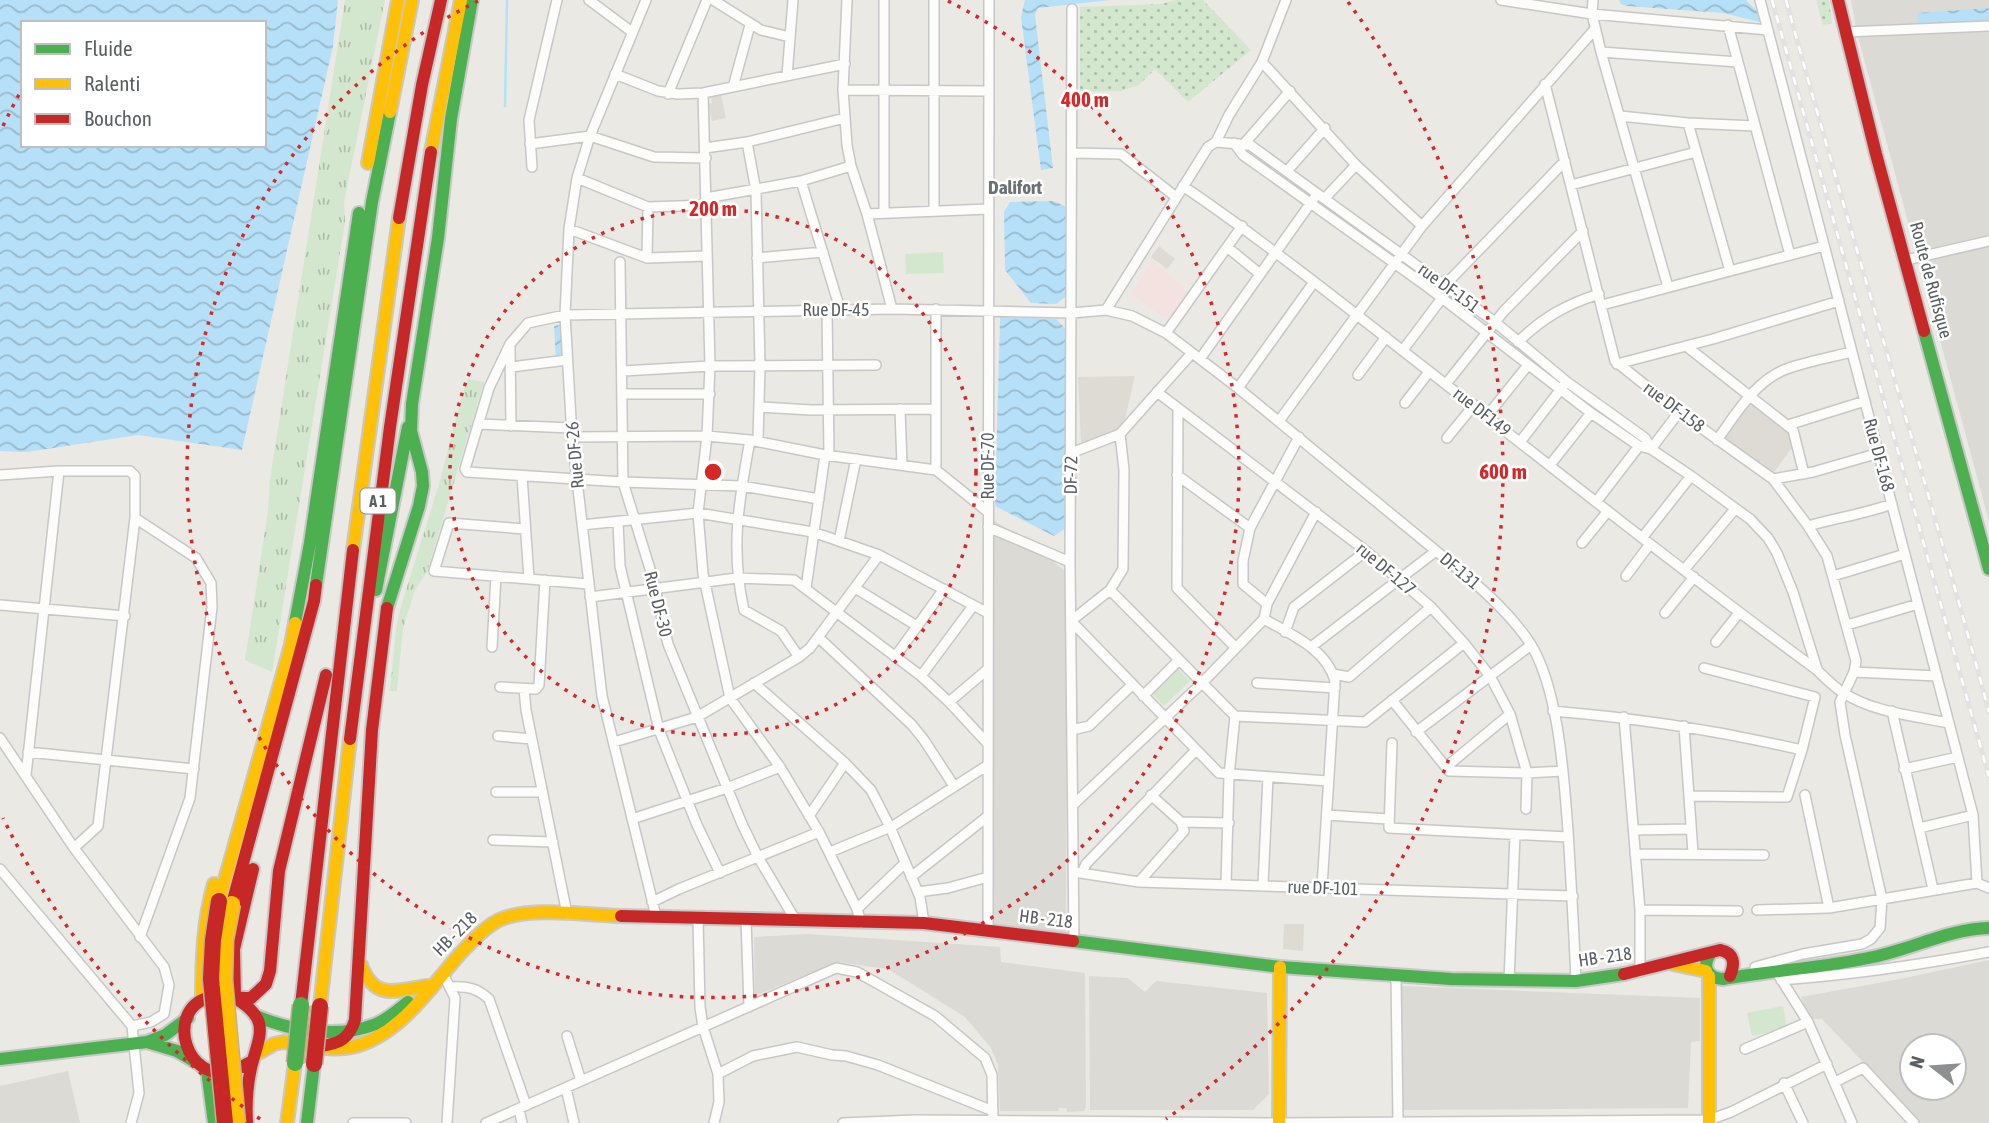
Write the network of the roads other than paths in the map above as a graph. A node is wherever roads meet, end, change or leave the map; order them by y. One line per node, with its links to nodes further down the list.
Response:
1 (398, 0): 258 (main road)
2 (412, 0): 258 (main road)
3 (441, 0): 198 (main road, A 1)
4 (461, 0): 286 (main road, A 1)
5 (471, 0): 146 (main road)
6 (557, 0): 53 (street)
7 (589, 0): 27 (street)
8 (646, 0): 27 (street, Rue DF-26)
9 (710, 0): 22 (street); 44 (street)
10 (793, 0): 29 (street)
11 (848, 0): 33 (street)
12 (884, 0): 39 (street)
13 (934, 0): 40 (street)
14 (989, 0): 41 (street, Rue DF-70)
15 (1286, 0): 31 (street)
16 (1501, 0): 21 (street)
17 (1593, 0): 21 (street)
18 (1760, 0): 26 (street)
19 (1838, 0): 28 (main road, Route de Rufisque)
20 (1072, 9): 57 (street, DF-72 / DF-72)
21 (1592, 14): 23 (street); 25 (street)
22 (750, 25): 29 (street); 37 (street)
23 (1728, 25): 26 (street); 32 (street)
24 (1989, 26): 28 (street)
25 (1595, 29): 30 (street); 36 (street)
26 (1768, 30): 83 (street, Rue DF-168)
27 (632, 32): 34 (street, Rue DF-26)
28 (1844, 32): 92 (main road, Route de Rufisque)
29 (790, 37): 35 (street)
30 (1601, 52): 32 (street); 45 (street)
31 (1262, 62): 42 (street); 52 (street)
32 (1738, 62): 48 (street)
33 (845, 64): 35 (street); 38 (street)
34 (615, 74): 44 (street); 50 (street, Rue DF-26)
35 (788, 76): 37 (street)
36 (1545, 84): 58 (street); 79 (street)
37 (733, 87): 43 (street)
38 (844, 90): 39 (street); 46 (street)
39 (884, 90): 40 (street); 76 (street)
40 (934, 90): 41 (street); 75 (street)
41 (988, 91): 74 (street, Rue DF-70)
42 (1290, 91): 49 (street); 54 (street)
43 (703, 93): 44 (street); 56 (street)
44 (668, 94)
45 (1620, 116): 47 (street); 62 (street)
46 (845, 118): 51 (street); 60 (street)
47 (1688, 123): 48 (street); 55 (street)
48 (1755, 126): 88 (street)
49 (1325, 128): 59 (street); 63 (street)
50 (590, 136): 53 (street); 56 (street); 64 (street, Rue DF-26)
51 (747, 142): 56 (street); 68 (street)
52 (1216, 142): 54 (street, rue DF-151); 67 (street)
53 (530, 144): 61 (street)
54 (1239, 144): 63 (street, rue DF-151); 72 (street, rue DF-151)
55 (1696, 152): 62 (street); 95 (street)
56 (705, 153): 71 (street)
57 (1072, 153): 70 (street); 111 (street, DF-72 / DF-72)
58 (1565, 162): 66 (street); 98 (street)
59 (1356, 165): 69 (street); 79 (street)
60 (851, 166): 65 (street); 77 (street)
61 (532, 167)
62 (1635, 168): 66 (street); 99 (street)
63 (1287, 171): 69 (street, rue DF-151)
64 (577, 178): 73 (street); 80 (street, Rue DF-26)
65 (801, 181): 68 (street); 85 (street)
66 (1570, 185): 81 (street)
67 (1183, 186): 70 (street); 78 (street, rue DF149)
68 (756, 191): 71 (street); 91 (street)
69 (1322, 195): 72 (street); 87 (street, rue DF-151)
70 (1176, 197): 109 (street)
71 (707, 201): 73 (street); 89 (street)
72 (1312, 202): 86 (street); 94 (street, rue DF-151)
73 (648, 207): 90 (street)
74 (988, 209): 75 (street); 106 (street, Rue DF-70)
75 (934, 211): 76 (street)
76 (884, 212): 77 (street)
77 (867, 214): 104 (street)
78 (1242, 226): 84 (street); 86 (street, rue DF149)
79 (1422, 226): 87 (street)
80 (569, 229): 90 (street); 114 (street, Rue DF-26)
81 (1583, 231): 101 (street); 115 (street)
82 (1989, 241): 92 (street)
83 (1825, 246): 88 (street); 102 (street, Rue DF-168)
84 (1227, 247): 96 (street); 117 (street)
85 (823, 252): 91 (street); 103 (street)
86 (1275, 253): 96 (street); 97 (street, rue DF149)
87 (1401, 253): 94 (street); 98 (street, rue DF-151)
88 (1790, 255): 95 (street)
89 (707, 256): 90 (street); 110 (street)
90 (647, 258)
91 (757, 258): 107 (street)
92 (1906, 260): 217 (main road, Route de Rufisque)
93 (620, 262): 112 (street, Rue DF-30)
94 (1394, 263): 100 (street, rue DF-151); 113 (street)
95 (1730, 271): 99 (street)
96 (1260, 274): 125 (street)
97 (1314, 282): 113 (street, rue DF149); 139 (street)
98 (1445, 285): 115 (street, rue DF-151)
99 (1668, 287): 101 (street)
100 (1442, 298): 116 (street, rue DF-151); 122 (street)
101 (1600, 300): 119 (street); 128 (street)
102 (1839, 301): 121 (street); 123 (street, Rue DF-168)
103 (840, 309): 104 (street, Rue DF-45); 108 (street, Rue DF-45)
104 (892, 309): 105 (street, Rue DF-45)
105 (936, 309): 106 (street, Rue DF-45); 151 (street)
106 (988, 309): 111 (street, Rue DF-45); 195 (street, Rue DF-70)
107 (759, 310): 108 (street, Rue DF-45); 110 (street, Rue DF-45); 129 (street)
108 (827, 310): 127 (street)
109 (1106, 310): 111 (street, Rue DF-45); 117 (street, DF-131)
110 (709, 311): 112 (street, Rue DF-45); 132 (street)
111 (1072, 313): 171 (street, DF-72 / DF-72)
112 (621, 314): 114 (street, Rue DF-45); 134 (street, Rue DF-30)
113 (1356, 314): 118 (street, rue DF149); 156 (street)
114 (565, 315): 120 (street, Rue DF-45); 126 (street, Rue DF-26)
115 (1495, 322): 116 (street); 119 (street, rue DF-151)
116 (1487, 332): 131 (street, rue DF-151); 137 (street)
117 (1166, 333): 124 (street, DF-131)
118 (1386, 337): 122 (street, rue DF149); 136 (street)
119 (1518, 342): 138 (street, rue DF-151)
120 (510, 344): 133 (street); 157 (street)
121 (1686, 346): 128 (street); 143 (street)
122 (1403, 350): 135 (street, rue DF149)
123 (1852, 352): 143 (street); 144 (street, Rue DF-168)
124 (1192, 353): 125 (street, DF-131); 140 (street)
125 (1200, 359): 139 (street, DF-131)
126 (567, 360): 133 (street); 160 (street, Rue DF-26)
127 (828, 364): 129 (street); 130 (street); 152 (street)
128 (1617, 364): 153 (street, rue DF-158)
129 (760, 365): 132 (street); 148 (street)
130 (876, 365)
131 (1528, 365): 138 (street, rue DF-151); 155 (street)
132 (710, 366): 134 (street); 142 (street)
133 (511, 368): 159 (street)
134 (623, 371): 141 (street, Rue DF-30)
135 (1429, 372): 137 (street, rue DF149); 145 (street)
136 (1357, 375)
137 (1447, 384): 147 (street, rue DF149)
138 (1564, 386): 154 (street, rue DF-151); 168 (street); 170 (street, rue DF-151)
139 (1238, 388): 156 (street, DF-131)
140 (1157, 392): 149 (street, rue DF-127); 161 (street)
141 (623, 394): 142 (street); 163 (street, Rue DF-30)
142 (710, 394): 162 (street)
143 (1750, 396): 158 (street); 166 (street)
144 (1865, 401): 158 (street); 172 (street, Rue DF-168)
145 (1405, 403)
146 (412, 404): 286 (main road); 386 (main road)
147 (1474, 405): 155 (street, rue DF149); 165 (street)
148 (760, 407): 152 (street); 167 (street)
149 (1178, 408): 181 (street); 187 (street, rue DF-127)
150 (900, 409): 151 (street); 152 (street); 175 (street)
151 (935, 409): 177 (street)
152 (829, 410): 173 (street)
153 (1679, 412): 166 (street, rue DF-158); 170 (street)
154 (1591, 413): 169 (street, rue DF-151); 176 (street)
155 (1487, 416): 168 (street, rue DF149)
156 (1279, 421): 164 (street, DF-131)
157 (478, 424): 159 (street); 182 (street)
158 (1788, 425): 179 (street)
159 (511, 426): 160 (street)
160 (572, 432): 163 (street); 185 (street, Rue DF-26)
161 (1120, 434): 171 (street); 233 (street)
162 (707, 436): 163 (street); 167 (street); 188 (street)
163 (623, 437): 186 (street, Rue DF-30)
164 (1299, 437): 187 (street); 213 (street, DF-131)
165 (1447, 438)
166 (1717, 440): 184 (street, rue DF-158)
167 (754, 441): 173 (street); 189 (street)
168 (1520, 442): 176 (street, rue DF149)
169 (1639, 446): 170 (street, rue DF-151); 191 (street)
170 (1651, 449): 183 (street, rue DF-151)
171 (1071, 453): 216 (street, DF-72 / DF-72)
172 (1879, 453): 179 (street); 192 (street, Rue DF-168)
173 (827, 455): 174 (street); 190 (street)
174 (856, 459): 175 (street); 209 (street)
175 (902, 465): 177 (street)
176 (1550, 465): 191 (street, rue DF149)
177 (936, 470): 195 (street)
178 (60, 471): 180 (street); 199 (street); 241 (street)
179 (1804, 474): 184 (street)
180 (0, 475)
181 (1177, 475): 206 (street); 259 (street)
182 (522, 476): 185 (street); 207 (street)
183 (1691, 476): 193 (street, rue DF-151); 210 (street)
184 (1773, 479): 204 (street, rue DF-158)
185 (576, 480): 186 (street); 203 (street, Rue DF-26)
186 (623, 482): 188 (street); 200 (street, Rue DF-30)
187 (1275, 482): 196 (street, rue DF-127); 206 (street)
188 (702, 483): 189 (street); 197 (street)
189 (741, 486): 190 (street); 201 (street)
190 (818, 499): 208 (street)
191 (1596, 502): 194 (street, rue DF149)
192 (1892, 504): 204 (street); 214 (street, Rue DF-168)
193 (1735, 509): 218 (street); 265 (street, rue DF-151)
194 (1608, 511): 210 (street, rue DF149); 211 (street)
195 (988, 512): 205 (street, Rue DF-70)
196 (1316, 512): 212 (street, rue DF-127); 236 (street)
197 (698, 513): 200 (street); 201 (street); 226 (street)
198 (356, 514): 398 (main road); 436 (main road, A 1, bridge)
199 (135, 518): 246 (street); 311 (street)
200 (634, 520): 202 (street); 232 (street, Rue DF-30)
201 (737, 520): 208 (street); 223 (street)
202 (618, 522): 203 (street); 234 (street)
203 (582, 525): 228 (street, Rue DF-26)
204 (1808, 526): 221 (street, rue DF-158)
205 (988, 527): 216 (street); 243 (street, Rue DF-70)
206 (1250, 528): 236 (street)
207 (525, 529): 219 (street); 224 (street)
208 (813, 532): 209 (street); 230 (street)
209 (839, 541): 215 (street)
210 (1646, 541): 218 (street, rue DF149); 220 (street)
211 (1582, 543)
212 (1366, 551): 227 (street, rue DF-127); 251 (street)
213 (1436, 551): 227 (street); 255 (street, DF-131)
214 (1905, 554): 221 (street); 237 (street, Rue DF-168)
215 (879, 555): 229 (street); 231 (street)
216 (1070, 562): 248 (street, DF-72 / DF-72)
217 (1989, 569)
218 (1684, 570): 222 (street, rue DF149)
219 (496, 576): 224 (street); 256 (street)
220 (1626, 576)
221 (1833, 576): 249 (street, rue DF-158)
222 (1694, 577): 244 (street); 245 (street, rue DF149)
223 (737, 578): 226 (street); 230 (street); 260 (street)
224 (529, 579): 225 (street)
225 (545, 580): 228 (street); 277 (street)
226 (706, 580): 232 (street); 280 (street)
227 (1398, 580): 240 (street, rue DF-127); 257 (street)
228 (589, 584): 235 (street, Rue DF-26)
229 (855, 588): 242 (street); 250 (street)
230 (806, 589): 242 (street)
231 (944, 589): 239 (street); 250 (street)
232 (654, 590): 234 (street); 288 (street, Rue DF-30)
233 (1110, 590): 248 (street); 262 (street)
234 (627, 593): 235 (street); 294 (street)
235 (590, 597): 300 (street, Rue DF-26)
236 (1267, 604): 247 (street)
237 (1918, 604): 249 (street); 269 (street, Rue DF-168)
238 (0, 605): 241 (street)
239 (973, 606): 243 (street); 270 (street)
240 (1431, 607): 254 (street, rue DF-127); 267 (street)
241 (44, 609): 246 (street); 305 (street)
242 (837, 612): 252 (street); 261 (street)
243 (988, 613): 264 (street, Rue DF-70)
244 (1665, 613)
245 (1739, 613): 253 (street); 265 (street, rue DF149)
246 (125, 616): 307 (street)
247 (1264, 619): 251 (street); 259 (street)
248 (1071, 621): 274 (street); 295 (street, DF-72 / DF-72)
249 (1847, 625): 266 (street, rue DF-158)
250 (917, 626): 261 (street)
251 (1286, 632): 257 (street)
252 (818, 637): 260 (street); 320 (street)
253 (1716, 642)
254 (1464, 643): 268 (street, rue DF-127); 281 (street)
255 (1531, 645): 268 (street); 283 (street, DF-131)
256 (492, 647)
257 (1311, 647): 267 (street)
258 (297, 648): 370 (main road); 398 (main road); 399 (main road)
259 (1235, 648): 273 (street)
260 (799, 657): 271 (street)
261 (895, 657): 270 (street)
262 (1180, 660): 273 (street); 279 (street)
263 (1704, 667): 304 (street)
264 (988, 669): 282 (street); 302 (street, Rue DF-70)
265 (1817, 670): 278 (street, rue DF149)
266 (1854, 672): 269 (street); 278 (street)
267 (1333, 674): 276 (street)
268 (1490, 676): 285 (street, rue DF-127); 296 (street)
269 (1937, 676): 292 (street, Rue DF-168)
270 (921, 677): 282 (street)
271 (754, 683): 280 (street); 308 (street)
272 (1257, 683): 276 (street)
273 (1201, 684): 287 (street); 289 (street)
274 (1132, 685): 279 (street); 295 (street)
275 (500, 687): 277 (street)
276 (1335, 688): 291 (street)
277 (524, 689): 299 (street)
278 (1843, 693): 284 (street, rue DF149); 369 (street)
279 (1143, 696): 289 (street)
280 (730, 698): 288 (street); 310 (street)
281 (1392, 700): 291 (street); 296 (street)
282 (949, 702): 302 (street)
283 (1553, 711): 290 (street); 314 (street, DF-131)
284 (1892, 711): 292 (street, rue DF149); 313 (street)
285 (1510, 714): 312 (street); 315 (street, rue DF-127)
286 (351, 716): 437 (main road, A 1, bridge)
287 (1235, 716): 291 (street); 317 (street)
288 (697, 717): 294 (street); 321 (street, Rue DF-30)
289 (1164, 717): 303 (street); 328 (street)
290 (1624, 717): 293 (street); 341 (street)
291 (1331, 720): 319 (street)
292 (1949, 723): 306 (street, Rue DF-168)
293 (1685, 726): 304 (street); 326 (street)
294 (659, 730): 300 (street); 327 (street)
295 (1072, 730): 328 (street, DF-72 / DF-72)
296 (1416, 732): 312 (street)
297 (498, 736): 299 (street)
298 (0, 738): 316 (street)
299 (531, 739): 323 (street)
300 (614, 742): 334 (street, Rue DF-26)
301 (1392, 743): 335 (street)
302 (988, 744): 309 (street, Rue DF-70)
303 (1196, 750): 317 (street); 325 (street)
304 (1802, 750): 326 (street)
305 (28, 752): 307 (street); 316 (street)
306 (1958, 757): 313 (street); 330 (street, Rue DF-168)
307 (106, 760): 311 (street); 347 (street)
308 (845, 763): 331 (street); 338 (street)
309 (988, 765): 320 (street); 332 (street, Rue DF-70)
310 (779, 767): 321 (street); 331 (street)
311 (194, 769): 384 (street)
312 (1447, 769): 315 (street)
313 (1904, 769): 339 (street)
314 (1563, 771): 315 (street); 344 (street, DF-131)
315 (1527, 773): 329 (street, rue DF-127)
316 (26, 775): 347 (street)
317 (1225, 775): 318 (street); 337 (street)
318 (1268, 777): 319 (street); 361 (street)
319 (1328, 781): 333 (street)
320 (954, 786): 338 (street)
321 (727, 788): 327 (street); 352 (street, Rue DF-30)
322 (496, 792): 323 (street)
323 (542, 792): 346 (street)
324 (1805, 794): 371 (street)
325 (1151, 795): 336 (street); 356 (street)
326 (1689, 796): 340 (street)
327 (687, 801): 334 (street); 355 (street)
328 (1073, 806): 356 (street, DF-72 / DF-72)
329 (1526, 809)
330 (1973, 815): 339 (street); 360 (street, Rue DF-168)
331 (809, 816): 342 (street)
332 (988, 816): 357 (street); 358 (street, Rue DF-70)
333 (1326, 816): 335 (street); 363 (street)
334 (632, 819): 372 (street, Rue DF-26)
335 (1388, 819): 343 (street)
336 (1181, 822): 337 (street); 359 (street)
337 (1229, 823): 362 (street)
338 (890, 827): 348 (street); 353 (street)
339 (1919, 828): 364 (street)
340 (1690, 829): 341 (street); 349 (street)
341 (1634, 830): 350 (street)
342 (819, 832): 348 (street); 352 (street)
343 (1515, 835): 344 (street); 367 (street)
344 (1568, 837): 368 (street, DF-131)
345 (494, 840): 346 (street)
346 (553, 842): 376 (street)
347 (74, 848): 384 (street)
348 (830, 852): 377 (street)
349 (1693, 853): 350 (street); 351 (street)
350 (1635, 855): 373 (street)
351 (1764, 855)
352 (758, 857): 355 (street); 380 (street, Rue DF-30)
353 (905, 863): 357 (street); 377 (street)
354 (0, 869): 404 (street)
355 (720, 873): 372 (street)
356 (1078, 873): 359 (street, rue DF-101); 385 (street, DF-72 / DF-72)
357 (911, 877): 366 (street)
358 (988, 877): 366 (street); 383 (street, Rue DF-70)
359 (1139, 882): 362 (street, rue DF-101)
360 (1977, 883): 364 (street); 365 (street)
361 (1263, 885): 362 (street, rue DF-101); 363 (street, rue DF-101)
362 (1226, 886)
363 (1322, 887): 367 (street, rue DF-101)
364 (1933, 888): 369 (street)
365 (1989, 888)
366 (918, 892): 381 (street)
367 (1512, 895): 368 (street, rue DF-101); 395 (street)
368 (1573, 896): 396 (street, DF-131)
369 (1882, 899): 371 (street); 392 (street)
370 (225, 903): 433 (main road, bridge); 434 (main road, bridge)
371 (1829, 908): 374 (street)
372 (654, 909): 376 (main road, HB - 218); 378 (main road, HB - 218)
373 (1640, 910): 375 (street); 391 (street)
374 (1757, 910)
375 (1738, 911)
376 (567, 914): 394 (main road, HB - 218)
377 (859, 916): 380 (main road, HB - 218); 381 (main road, HB - 218)
378 (698, 918): 379 (main road, HB - 218); 405 (street)
379 (746, 919): 380 (main road, HB - 218); 400 (street)
380 (796, 921)
381 (924, 923): 383 (main road, HB - 218)
382 (1989, 928): 392 (main road, HB - 218)
383 (988, 931): 385 (main road, HB - 218)
384 (140, 937): 404 (street)
385 (1074, 942): 389 (main road, HB - 218)
386 (360, 944): 397 (main road); 406 (main road)
387 (1989, 951): 392 (street)
388 (1734, 960): 390 (main road); 390 (main road, HB - 218); 392 (main road, HB - 218)
389 (1280, 967): 393 (main road, HB - 218); 446 (main road)
390 (1716, 971): 391 (main road, HB - 218); 392 (main road, HB - 218); 425 (main road)
391 (1640, 972): 396 (main road, HB - 218)
392 (1770, 972): 403 (street)
393 (1396, 976): 395 (main road, HB - 218); 423 (street)
394 (445, 979): 397 (main road); 409 (main road); 420 (street); 440 (street)
395 (1509, 981): 396 (main road, HB - 218)
396 (1576, 981)
397 (428, 986): 406 (main road)
398 (235, 998): 399 (main road); 401 (main road)
399 (202, 1000): 402 (main road)
400 (748, 1007): 405 (street); 421 (street)
401 (256, 1016): 406 (main road); 411 (main road)
402 (189, 1017): 408 (main road); 414 (main road)
403 (1808, 1023): 410 (street); 413 (street)
404 (132, 1026): 408 (street)
405 (704, 1027): 415 (street); 416 (street)
406 (351, 1031): 409 (main road)
407 (567, 1036): 416 (street)
408 (141, 1043): 412 (main road); 414 (main road); 431 (street)
409 (320, 1046): 411 (main road)
410 (1745, 1049)
411 (253, 1058): 414 (main road); 435 (main road)
412 (0, 1059)
413 (1827, 1064): 417 (street); 418 (street)
414 (202, 1066): 432 (main road)
415 (718, 1073): 421 (street); 444 (street)
416 (581, 1081): 419 (street)
417 (1835, 1082): 448 (street); 449 (street)
418 (1784, 1083): 425 (street); 447 (street)
419 (566, 1088): 420 (street); 443 (street)
420 (523, 1107): 441 (street); 442 (street)
421 (993, 1118): 422 (street); 426 (street)
422 (915, 1121): 445 (street)
423 (1398, 1121): 428 (street); 429 (street)
424 (1642, 1121): 425 (street); 430 (street)
425 (1709, 1121)
426 (1072, 1122): 427 (street)
427 (1216, 1122): 446 (street)
428 (1347, 1122): 446 (street)
429 (1413, 1122): 430 (street)
430 (1534, 1122)
431 (131, 1123)
432 (214, 1123)
433 (225, 1123)
434 (237, 1123)
435 (247, 1123)
436 (288, 1123)
437 (307, 1123)
438 (353, 1123): 439 (street)
439 (405, 1123)
440 (447, 1123)
441 (486, 1123)
442 (522, 1123)
443 (574, 1123)
444 (714, 1123)
445 (850, 1123)
446 (1279, 1123)
447 (1803, 1123)
448 (1852, 1123)
449 (1914, 1123)

